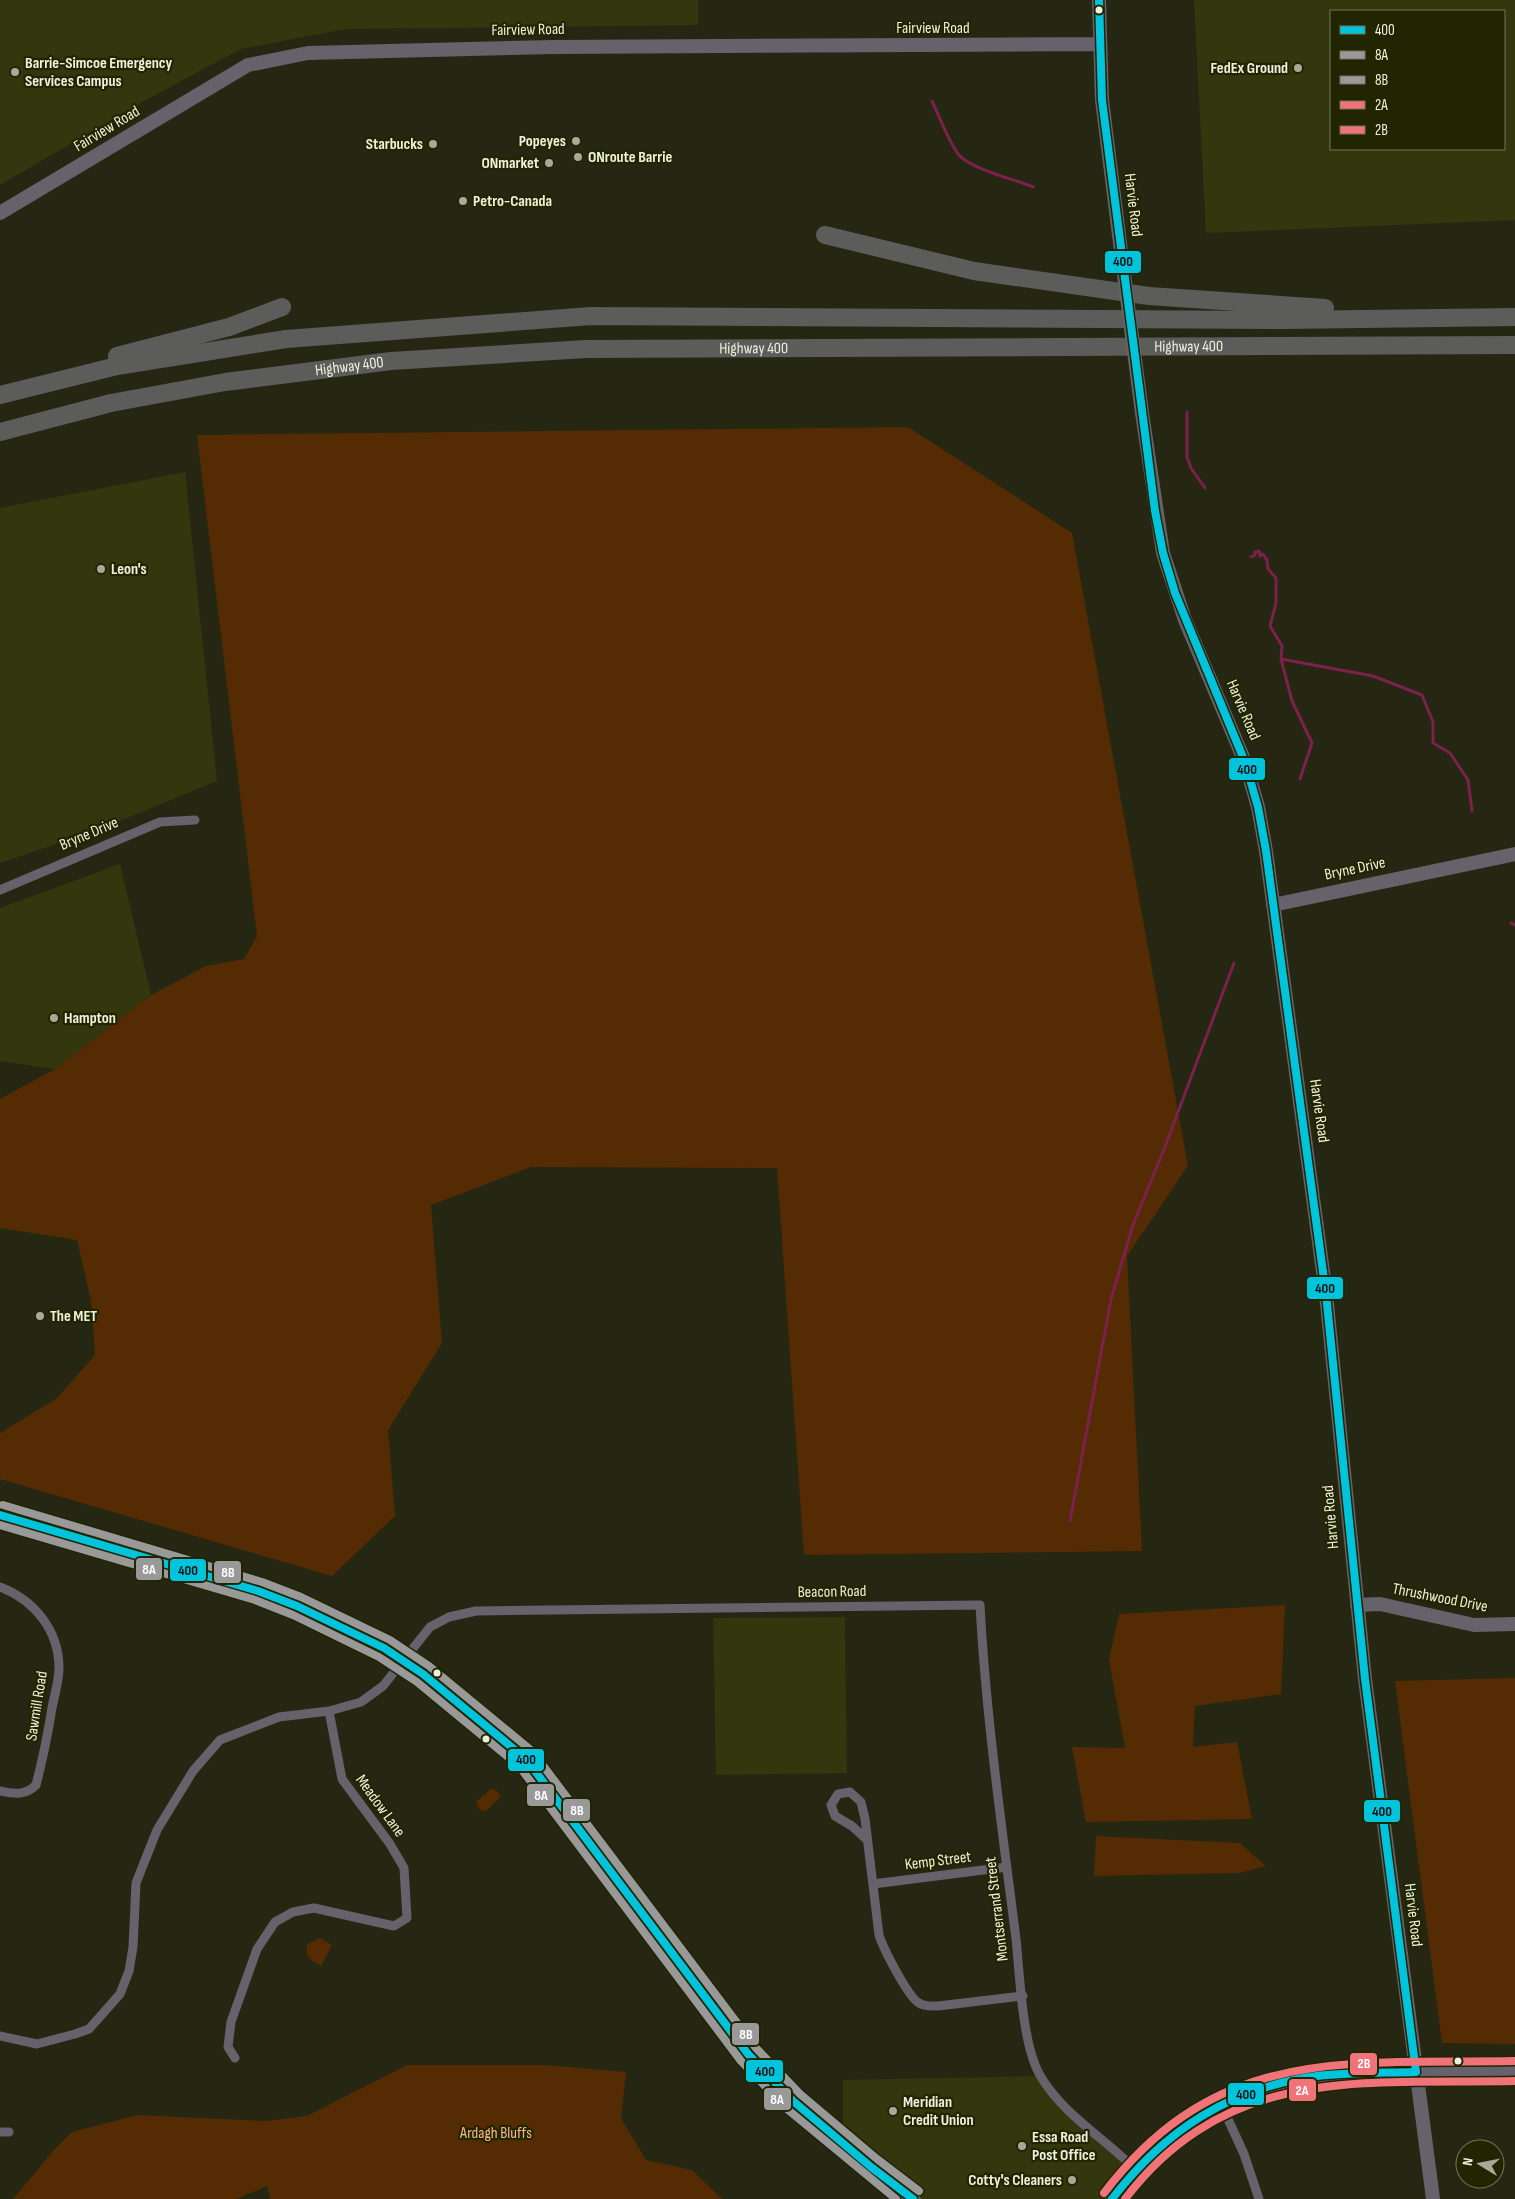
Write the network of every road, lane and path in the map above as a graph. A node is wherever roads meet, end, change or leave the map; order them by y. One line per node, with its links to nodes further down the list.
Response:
1 (1099, 0): 2 (street, Harvie Road)
2 (1099, 44): 3 (street, Fairview Road); 15 (street, Harvie Road, bridge)
3 (0, 213)
4 (825, 235): 7 (highway)
5 (282, 307): 9 (highway)
6 (1515, 316): 7 (highway, Highway 400)
7 (1399, 318): 9 (highway, Highway 400)
8 (1515, 344): 11 (highway, Highway 400)
9 (46, 383): 10 (highway, Highway 400)
10 (0, 395)
11 (0, 432)
12 (195, 820): 14 (street, Bryne Drive)
13 (1515, 854): 15 (street, Bryne Drive)
14 (0, 890)
15 (1273, 905): 19 (street, Harvie Road)
16 (0, 1515): 21 (main road)
17 (0, 1587): 23 (street, Sawmill Road)
18 (980, 1605): 21 (street, Beacon Road); 25 (street, Montserrand Street)
19 (1357, 1605): 20 (street, Thrushwood Drive); 31 (street, Harvie Road)
20 (1515, 1624)
21 (404, 1660): 22 (street, Beacon Road); 34 (main road)
22 (329, 1711): 28 (street, Beacon Road); 29 (street, Meadow Lane)
23 (0, 1791)
24 (866, 1839): 24 (street); 26 (street)
25 (1007, 1867): 26 (street, Kemp Street); 27 (street, Montserrand Street)
26 (872, 1884): 27 (street)
27 (1023, 1996): 33 (street, Montserrand Street)
28 (0, 2036)
29 (235, 2058)
30 (1515, 2071): 31 (street)
31 (1416, 2072): 32 (street); 37 (street, Harvie Road)
32 (1221, 2104): 33 (street); 36 (street)
33 (1135, 2169): 35 (street)
34 (913, 2199)
35 (1112, 2199)
36 (1260, 2199)
37 (1433, 2199)

